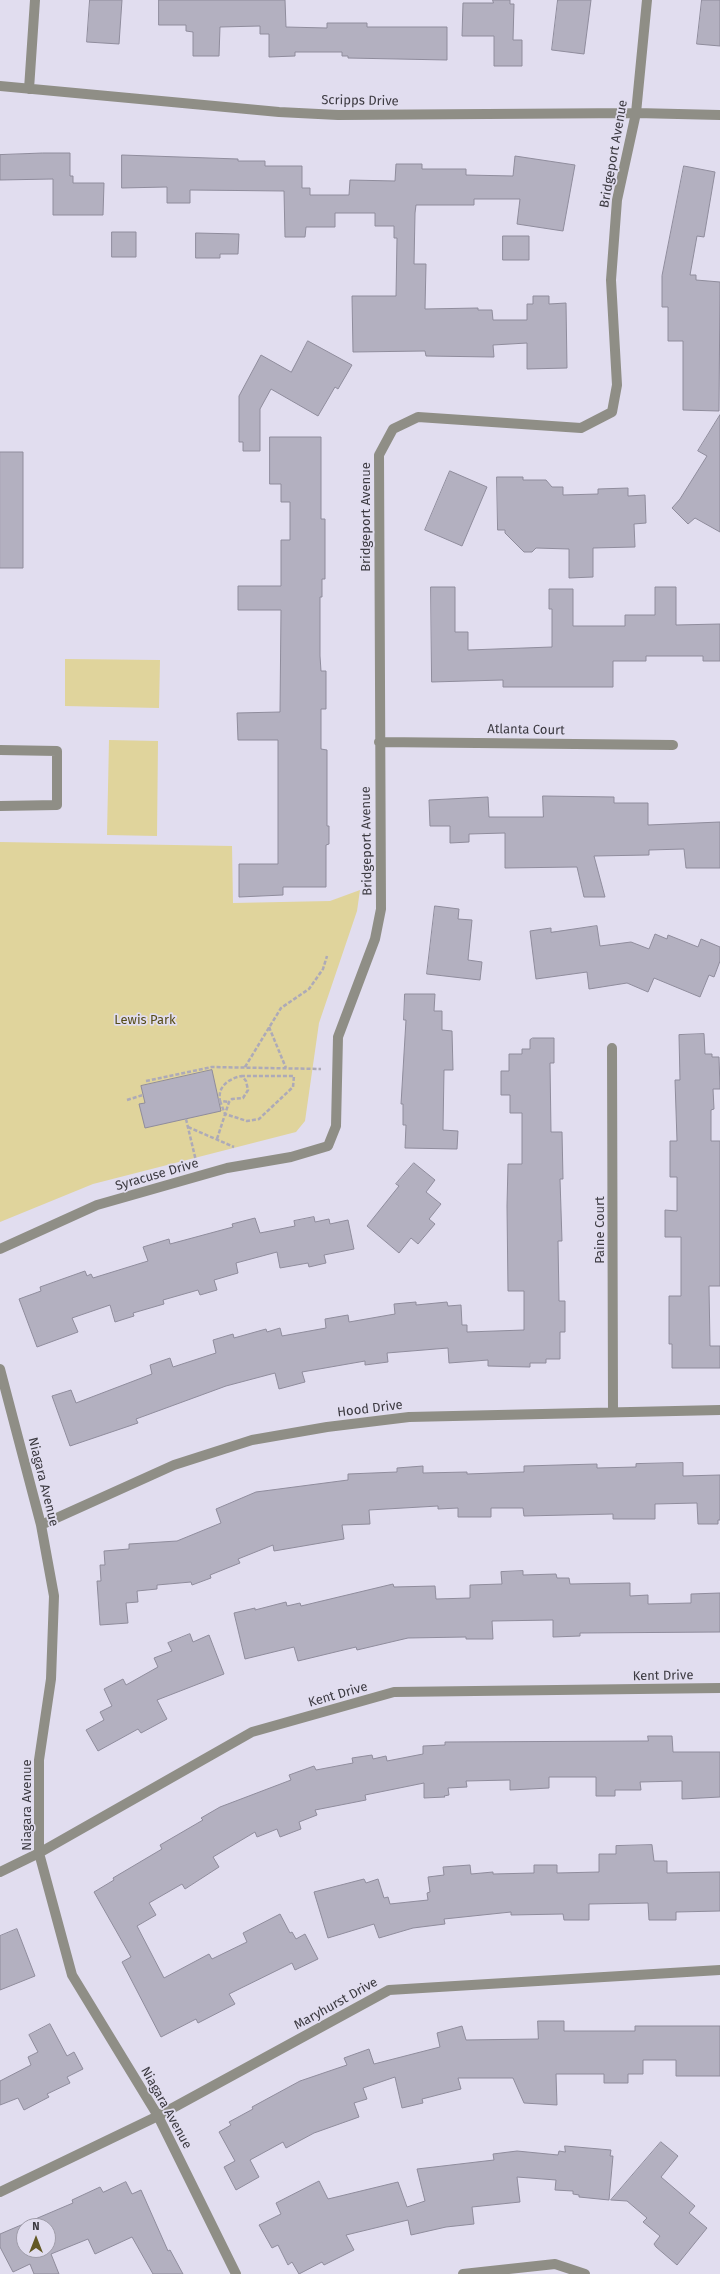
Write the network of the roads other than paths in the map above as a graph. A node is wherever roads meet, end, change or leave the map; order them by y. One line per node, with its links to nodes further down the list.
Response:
1 (35, 0): 4 (street)
2 (647, 0): 5 (street, Bridgeport Avenue)
3 (0, 86): 4 (street, Scripps Drive)
4 (29, 89): 5 (street, Scripps Drive)
5 (636, 113): 6 (street, Scripps Drive); 7 (street, Bridgeport Avenue)
6 (720, 115)
7 (379, 742): 8 (street, Atlanta Court); 12 (street, Bridgeport Avenue)
8 (673, 745)
9 (0, 750): 10 (street)
10 (0, 806)
11 (612, 1048): 16 (street, Paine Court)
12 (328, 1146): 13 (street, Syracuse Drive)
13 (0, 1249)
14 (0, 1369): 17 (street, Niagara Avenue)
15 (720, 1410): 16 (street, Hood Drive)
16 (613, 1411): 17 (street, Hood Drive)
17 (40, 1525): 19 (street, Niagara Avenue)
18 (720, 1688): 19 (street, Kent Drive)
19 (39, 1853): 20 (street, Kent Drive); 22 (street, Niagara Avenue)
20 (0, 1872)
21 (720, 1970): 22 (street, Maryhurst Drive)
22 (158, 2116): 23 (street, Maryhurst Drive); 24 (street, Niagara Avenue)
23 (0, 2192)
24 (236, 2274)
25 (463, 2274): 26 (street)
26 (585, 2274)

